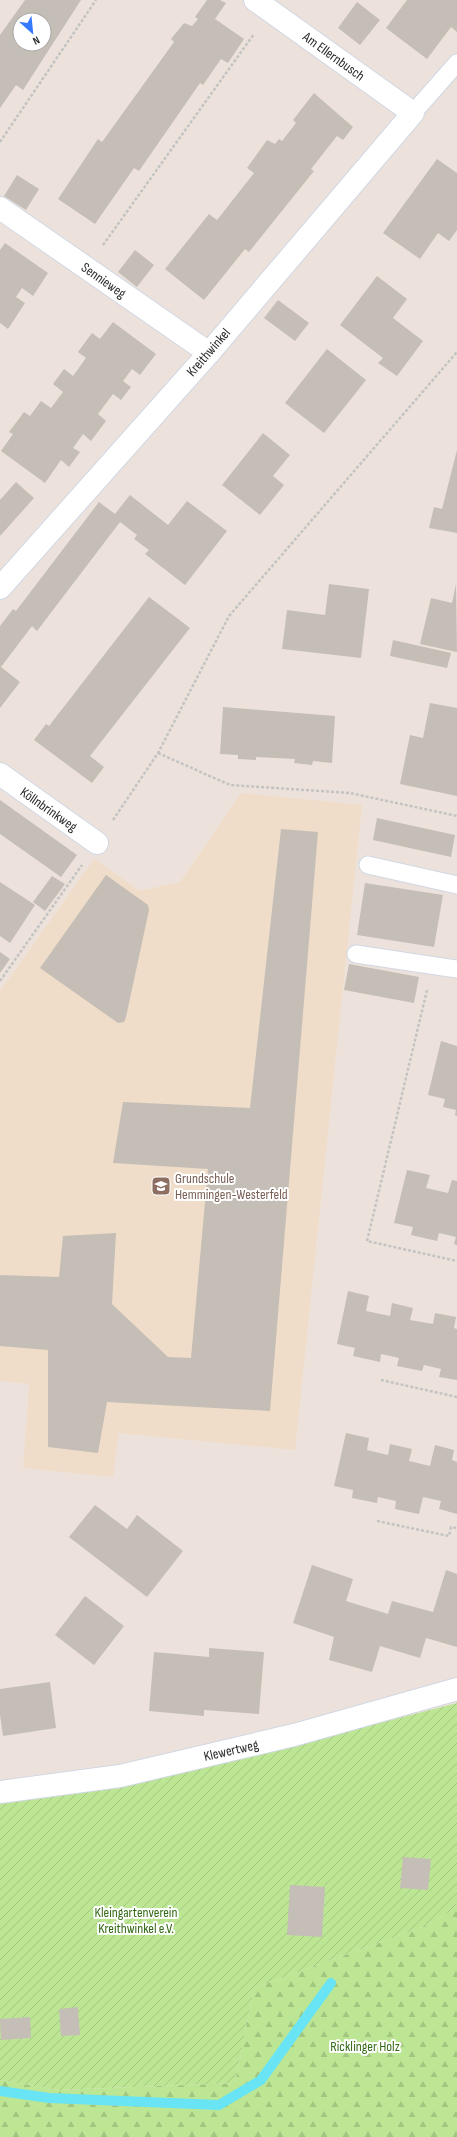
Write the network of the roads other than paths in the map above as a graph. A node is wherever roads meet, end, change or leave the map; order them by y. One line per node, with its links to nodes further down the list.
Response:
1 (263, 6): 3 (street, Am Ellernbusch)
2 (457, 63): 3 (lane)
3 (413, 113): 5 (street, Kreithwinkel)
4 (0, 208): 5 (street, Sennieweg)
5 (208, 353): 6 (street, Kreithwinkel)
6 (0, 588)
7 (0, 774): 8 (street, Köllnbrinkweg)
8 (97, 843)
9 (368, 865): 10 (lane)
10 (457, 885)
11 (356, 954): 12 (lane)
12 (457, 969)
13 (457, 1689): 14 (street, Klewertweg)
14 (0, 1792)

